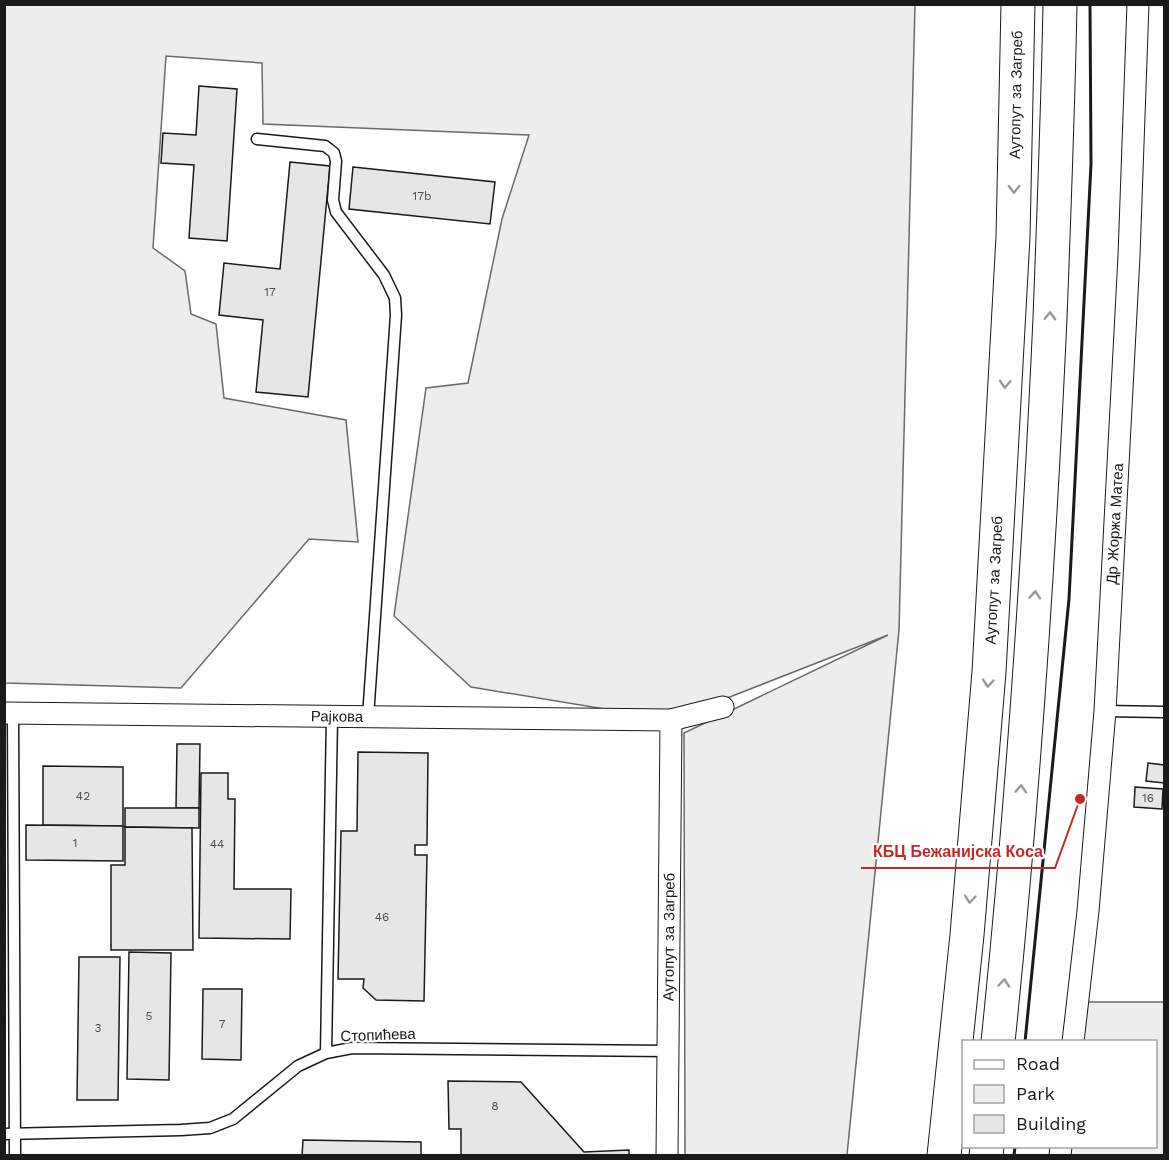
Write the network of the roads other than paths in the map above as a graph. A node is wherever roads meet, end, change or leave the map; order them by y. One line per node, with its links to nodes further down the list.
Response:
1 (1018, 4): 19 (highway, Аутопут за Загреб, one-way to 19)
2 (1060, 4): 12 (highway, one-way to 2)
3 (1138, 4): 6 (street, Др Жоржа Матеа)
4 (257, 139): 10 (lane)
5 (723, 707): 11 (street, Рајкова)
6 (1105, 711): 7 (lane); 13 (street, Др Жоржа Матеа)
7 (1164, 712)
8 (8, 713): 9 (street, Рајкова); 16 (lane)
9 (332, 717): 10 (street, Рајкова); 15 (lane)
10 (368, 717): 11 (street, Рајкова)
11 (671, 720): 14 (street, Аутопут за Загреб)
12 (998, 1040)
13 (1073, 1040)
14 (668, 1051): 15 (lane, Стопићева); 18 (street, Аутопут за Загреб)
15 (326, 1053): 16 (lane, Стопићева)
16 (10, 1134): 17 (lane)
17 (15, 1155)
18 (667, 1155)
19 (944, 1155)

